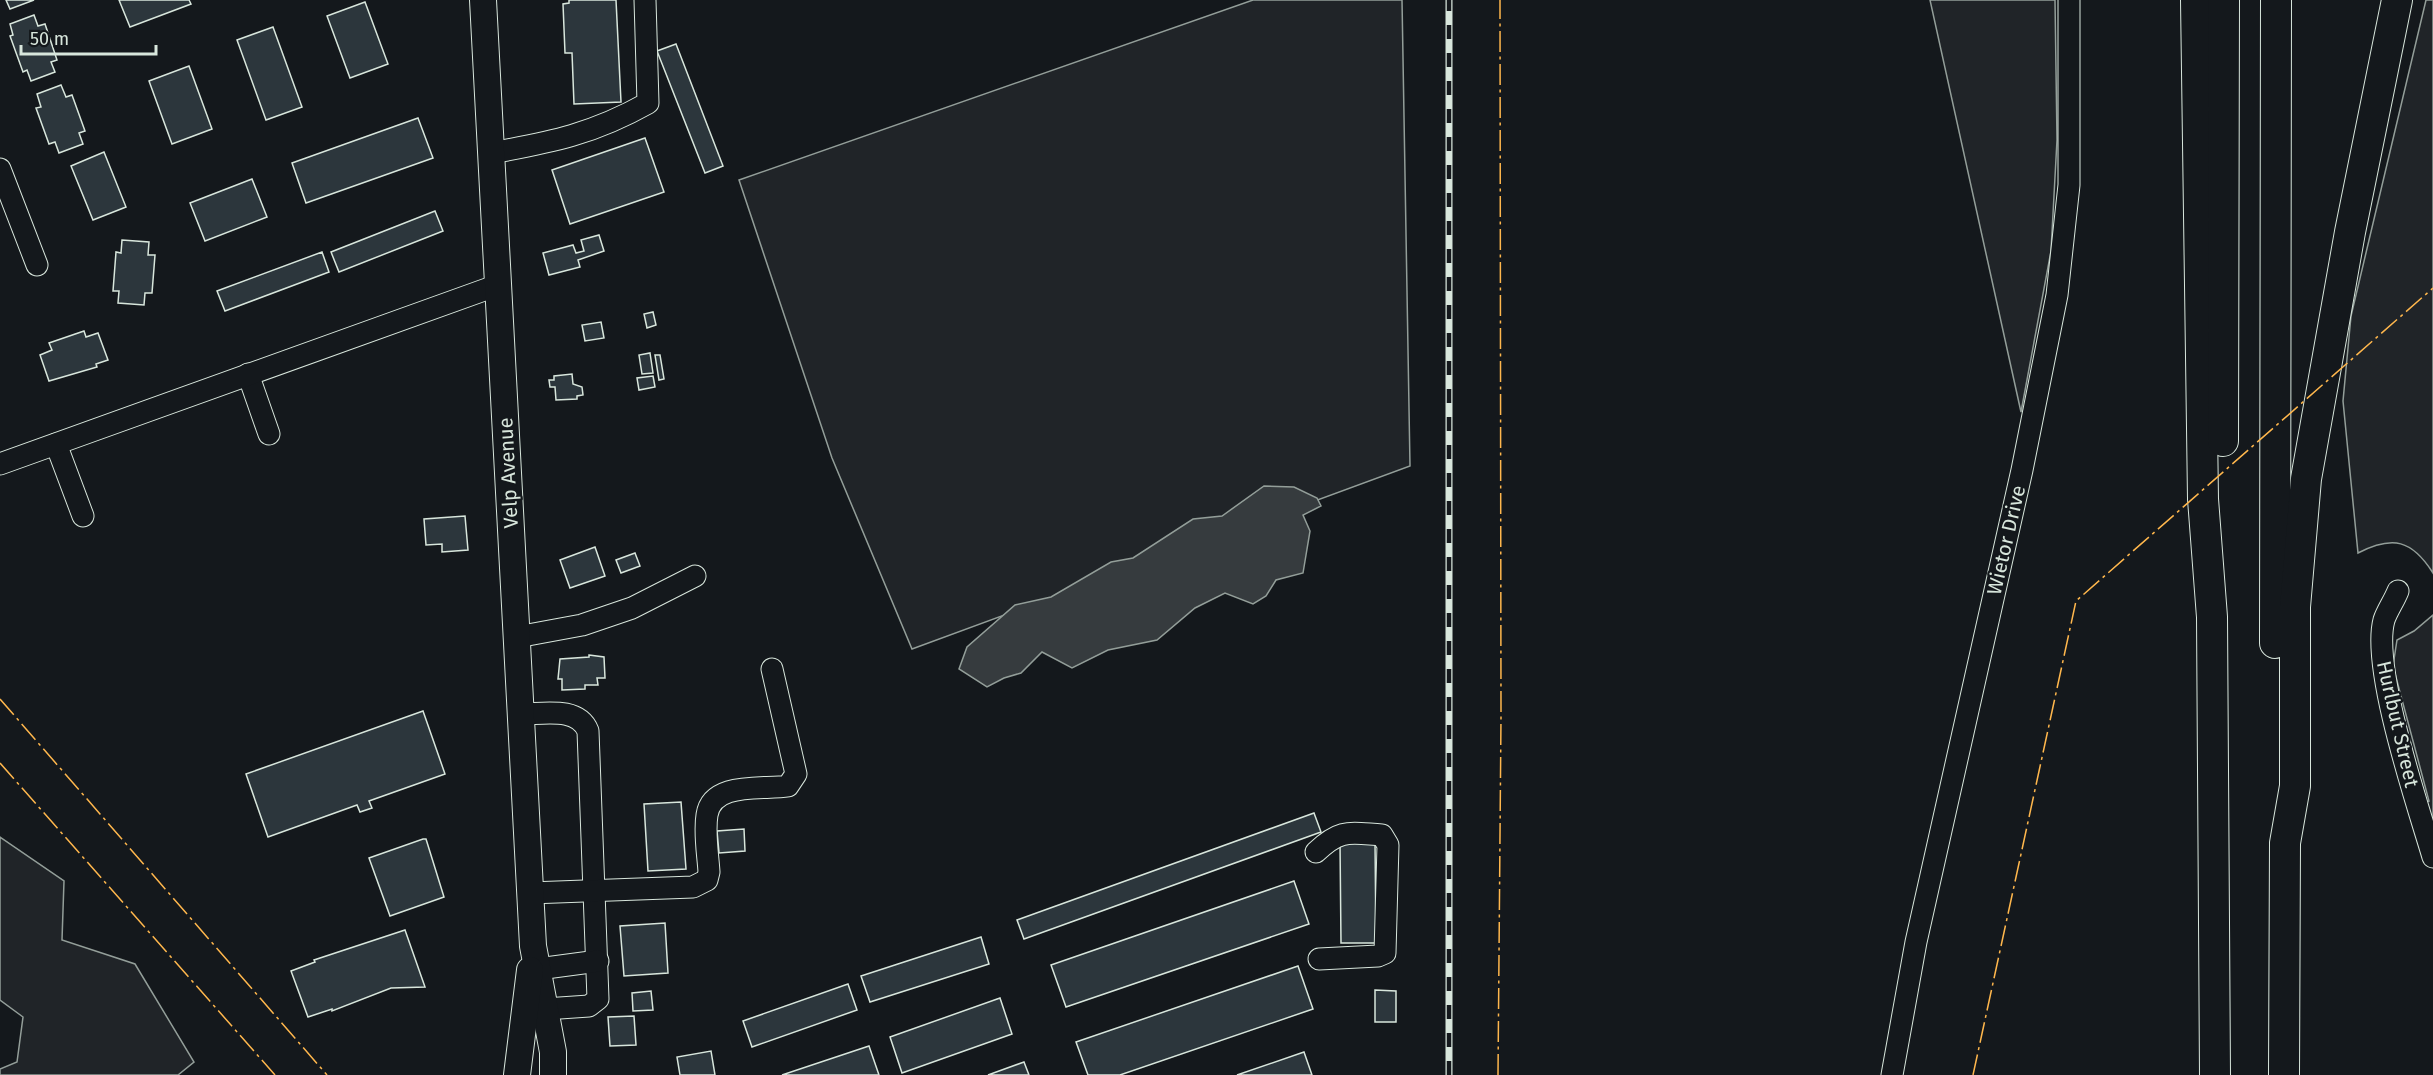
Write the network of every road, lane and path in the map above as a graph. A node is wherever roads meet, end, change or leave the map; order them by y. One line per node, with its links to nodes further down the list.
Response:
1 (483, 0): 8 (main road, Velp Avenue)
2 (645, 0): 8 (street)
3 (2068, 0): 34 (street, Wietor Drive)
4 (2196, 0): 19 (highway)
5 (2224, 0): 19 (highway)
6 (2276, 0): 23 (highway)
7 (2397, 0): 23 (highway)
8 (491, 153): 11 (main road, Velp Avenue)
9 (0, 170): 10 (street)
10 (37, 265)
11 (498, 285): 12 (street); 20 (main road, Velp Avenue)
12 (248, 374): 13 (street); 14 (street)
13 (269, 434)
14 (56, 444): 15 (street); 16 (street)
15 (0, 464)
16 (83, 516)
17 (695, 576): 20 (street)
18 (2398, 591): 25 (street, Hurlbut Street)
19 (2212, 617): 35 (highway)
20 (517, 636): 22 (main road, Velp Avenue)
21 (772, 669): 26 (street)
22 (521, 714): 26 (street); 27 (main road, Velp Avenue)
23 (2285, 843): 36 (highway)
24 (1316, 852): 29 (street)
25 (2433, 857)
26 (595, 890): 27 (street); 30 (street)
27 (530, 893): 28 (main road, Velp Avenue)
28 (535, 958): 30 (street); 31 (main road, Velp Avenue); 32 (main road, Velp Avenue)
29 (1319, 959)
30 (598, 962): 31 (street)
31 (545, 1009): 33 (main road, Velp Avenue)
32 (517, 1075)
33 (553, 1075)
34 (1893, 1075)
35 (2215, 1075)
36 (2284, 1075)

